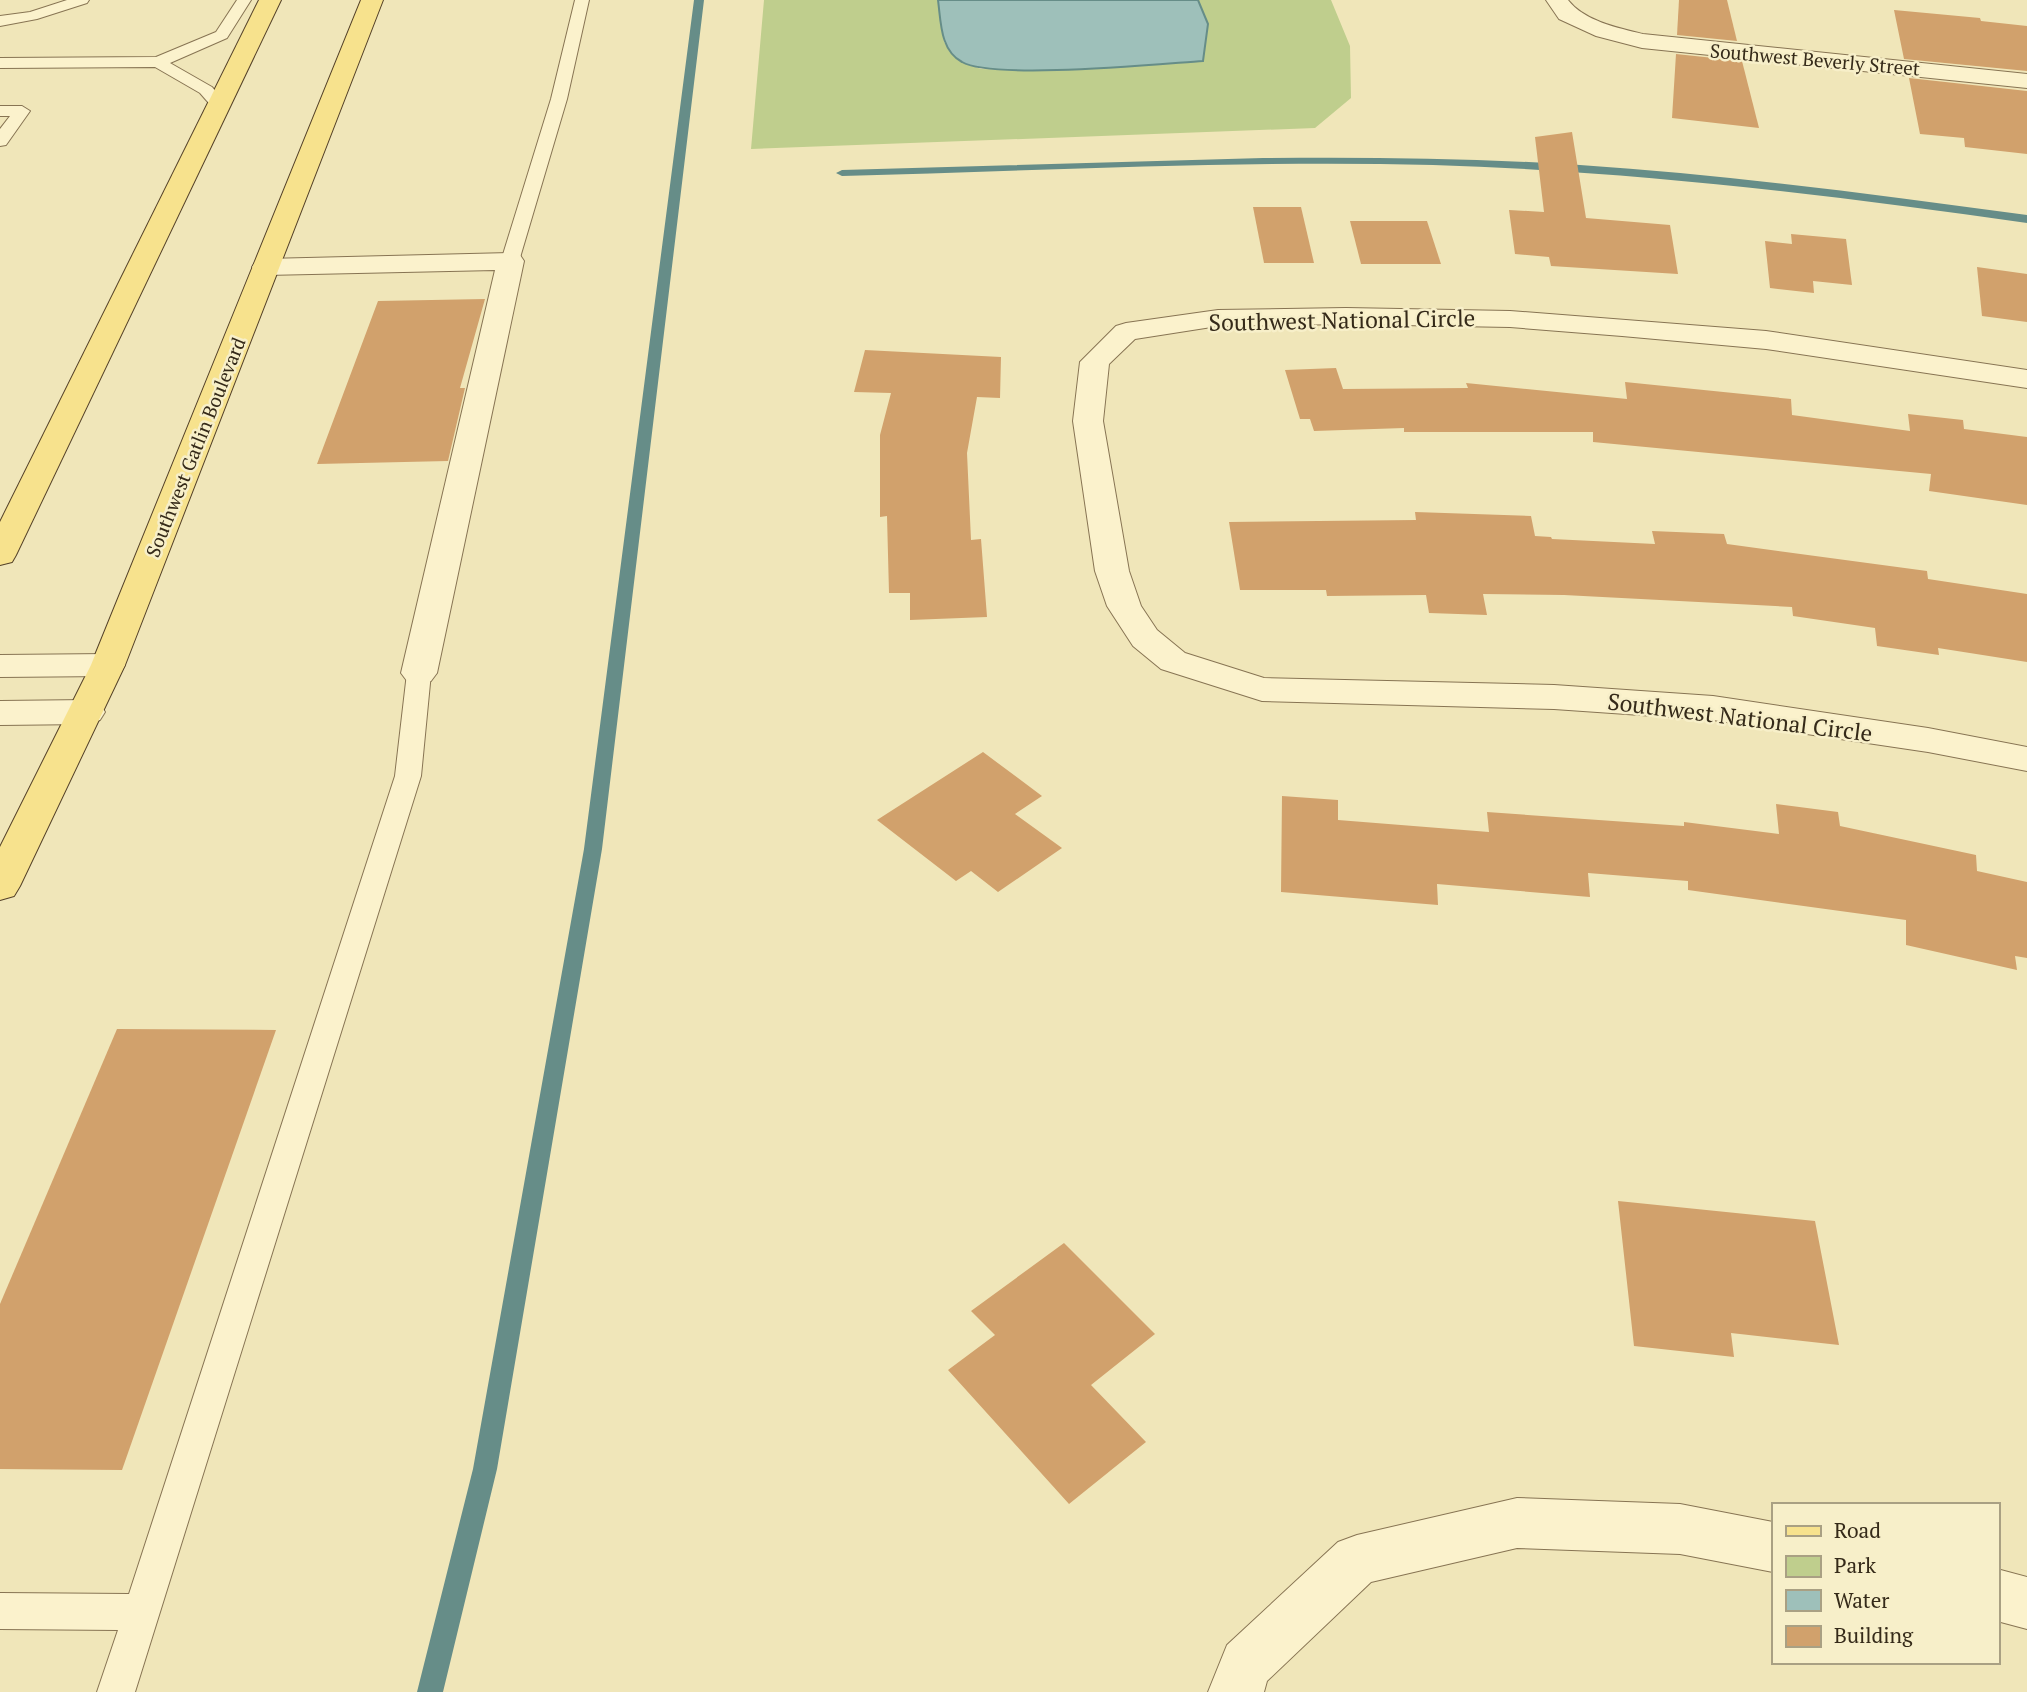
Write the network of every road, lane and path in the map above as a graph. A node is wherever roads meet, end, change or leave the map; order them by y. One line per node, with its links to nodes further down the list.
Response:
1 (82, 0): 7 (lane)
2 (244, 0): 8 (lane)
3 (270, 0): 11 (main road)
4 (372, 0): 15 (main road, Southwest Gatlin Boulevard)
5 (582, 0): 14 (lane)
6 (1557, 0): 10 (street, Southwest Beverly Street)
7 (0, 21)
8 (158, 61): 9 (lane); 11 (lane)
9 (0, 63)
10 (2027, 81)
11 (220, 106): 17 (main road)
12 (0, 111): 13 (lane)
13 (0, 141)
14 (510, 261): 15 (street); 20 (street)
15 (266, 267): 18 (main road, Southwest Gatlin Boulevard)
16 (2027, 379): 23 (street, Southwest National Circle)
17 (0, 555)
18 (108, 665): 19 (street); 21 (main road, Southwest Gatlin Boulevard)
19 (0, 666)
20 (419, 673): 29 (lane)
21 (87, 712): 22 (street); 24 (main road, Southwest Gatlin Boulevard)
22 (0, 713)
23 (2027, 759)
24 (0, 886)
25 (1772, 1547): 31 (street)
26 (1999, 1596): 27 (street)
27 (2027, 1603)
28 (0, 1611): 29 (lane)
29 (141, 1612): 30 (lane)
30 (116, 1692)
31 (1236, 1692)

